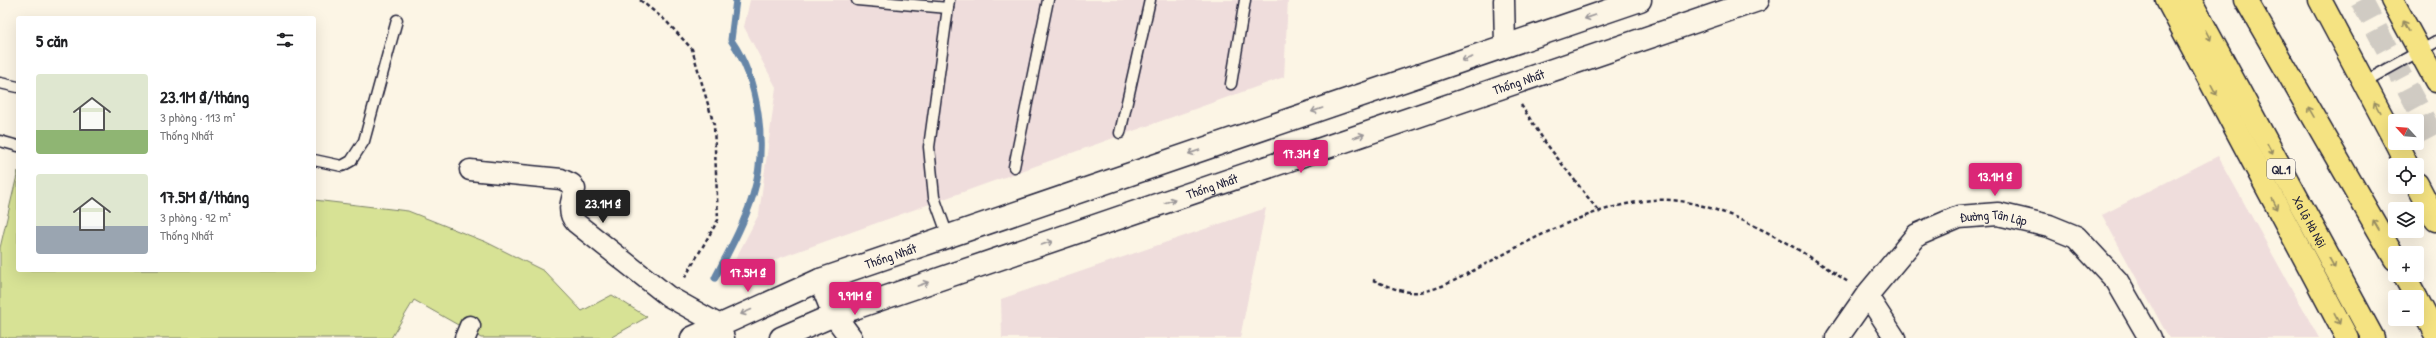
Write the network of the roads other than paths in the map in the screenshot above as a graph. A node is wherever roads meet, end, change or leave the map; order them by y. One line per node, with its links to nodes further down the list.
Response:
1 (857, 0): 13 (lane)
2 (1048, 0): 28 (lane)
3 (1150, 0): 24 (lane)
4 (1245, 0): 21 (lane)
5 (1504, 0): 16 (street)
6 (1640, 0): 16 (main road, Thống Nhất, one-way to 16)
7 (1758, 0): 39 (main road, Thống Nhất, one-way to 7)
8 (2157, 0): 14 (main road)
9 (2190, 0): 32 (highway, Xa lộ Hà Nội / QL.1, one-way to 32)
10 (2246, 0): 35 (highway, one-way to 10)
11 (2320, 0): 19 (highway)
12 (2392, 0): 17 (highway, one-way to 12)
13 (948, 4): 33 (lane)
14 (2172, 9): 34 (highway, Xa lộ Hà Nội / QL.1, one-way to 34)
15 (397, 20): 27 (lane)
16 (1504, 46): 33 (main road, Thống Nhất, one-way to 33)
17 (2428, 47): 18 (highway); 19 (lane)
18 (2436, 81)
19 (2364, 82): 23 (highway, one-way to 19)
20 (0, 83): 22 (lane)
21 (1231, 84)
22 (16, 87)
23 (2388, 128)
24 (1120, 133)
25 (0, 141): 26 (lane)
26 (16, 145)
27 (316, 160)
28 (1014, 167)
29 (470, 170): 40 (street)
30 (2422, 194): 31 (highway)
31 (2436, 220)
32 (2317, 235): 34 (highway); 49 (highway, Xa lộ Hà Nội / QL.1, one-way to 49)
33 (948, 236): 36 (main road, Thống Nhất)
34 (2298, 246): 48 (highway, Xa lộ Hà Nội / QL.1, one-way to 48)
35 (2388, 247)
36 (820, 280): 39 (main road); 40 (main road, Thống Nhất, one-way to 40)
37 (1867, 295): 45 (main road, Đường Tân Lập); 46 (street); 47 (main road, Đường Tân Lập)
38 (2424, 312): 41 (highway)
39 (834, 315): 43 (main road, Thống Nhất); 44 (main road)
40 (721, 331): 42 (main road, Thống Nhất)
41 (2436, 335)
42 (692, 338)
43 (781, 338)
44 (851, 338)
45 (1837, 338)
46 (1895, 338)
47 (2150, 338)
48 (2347, 338)
49 (2373, 338)

